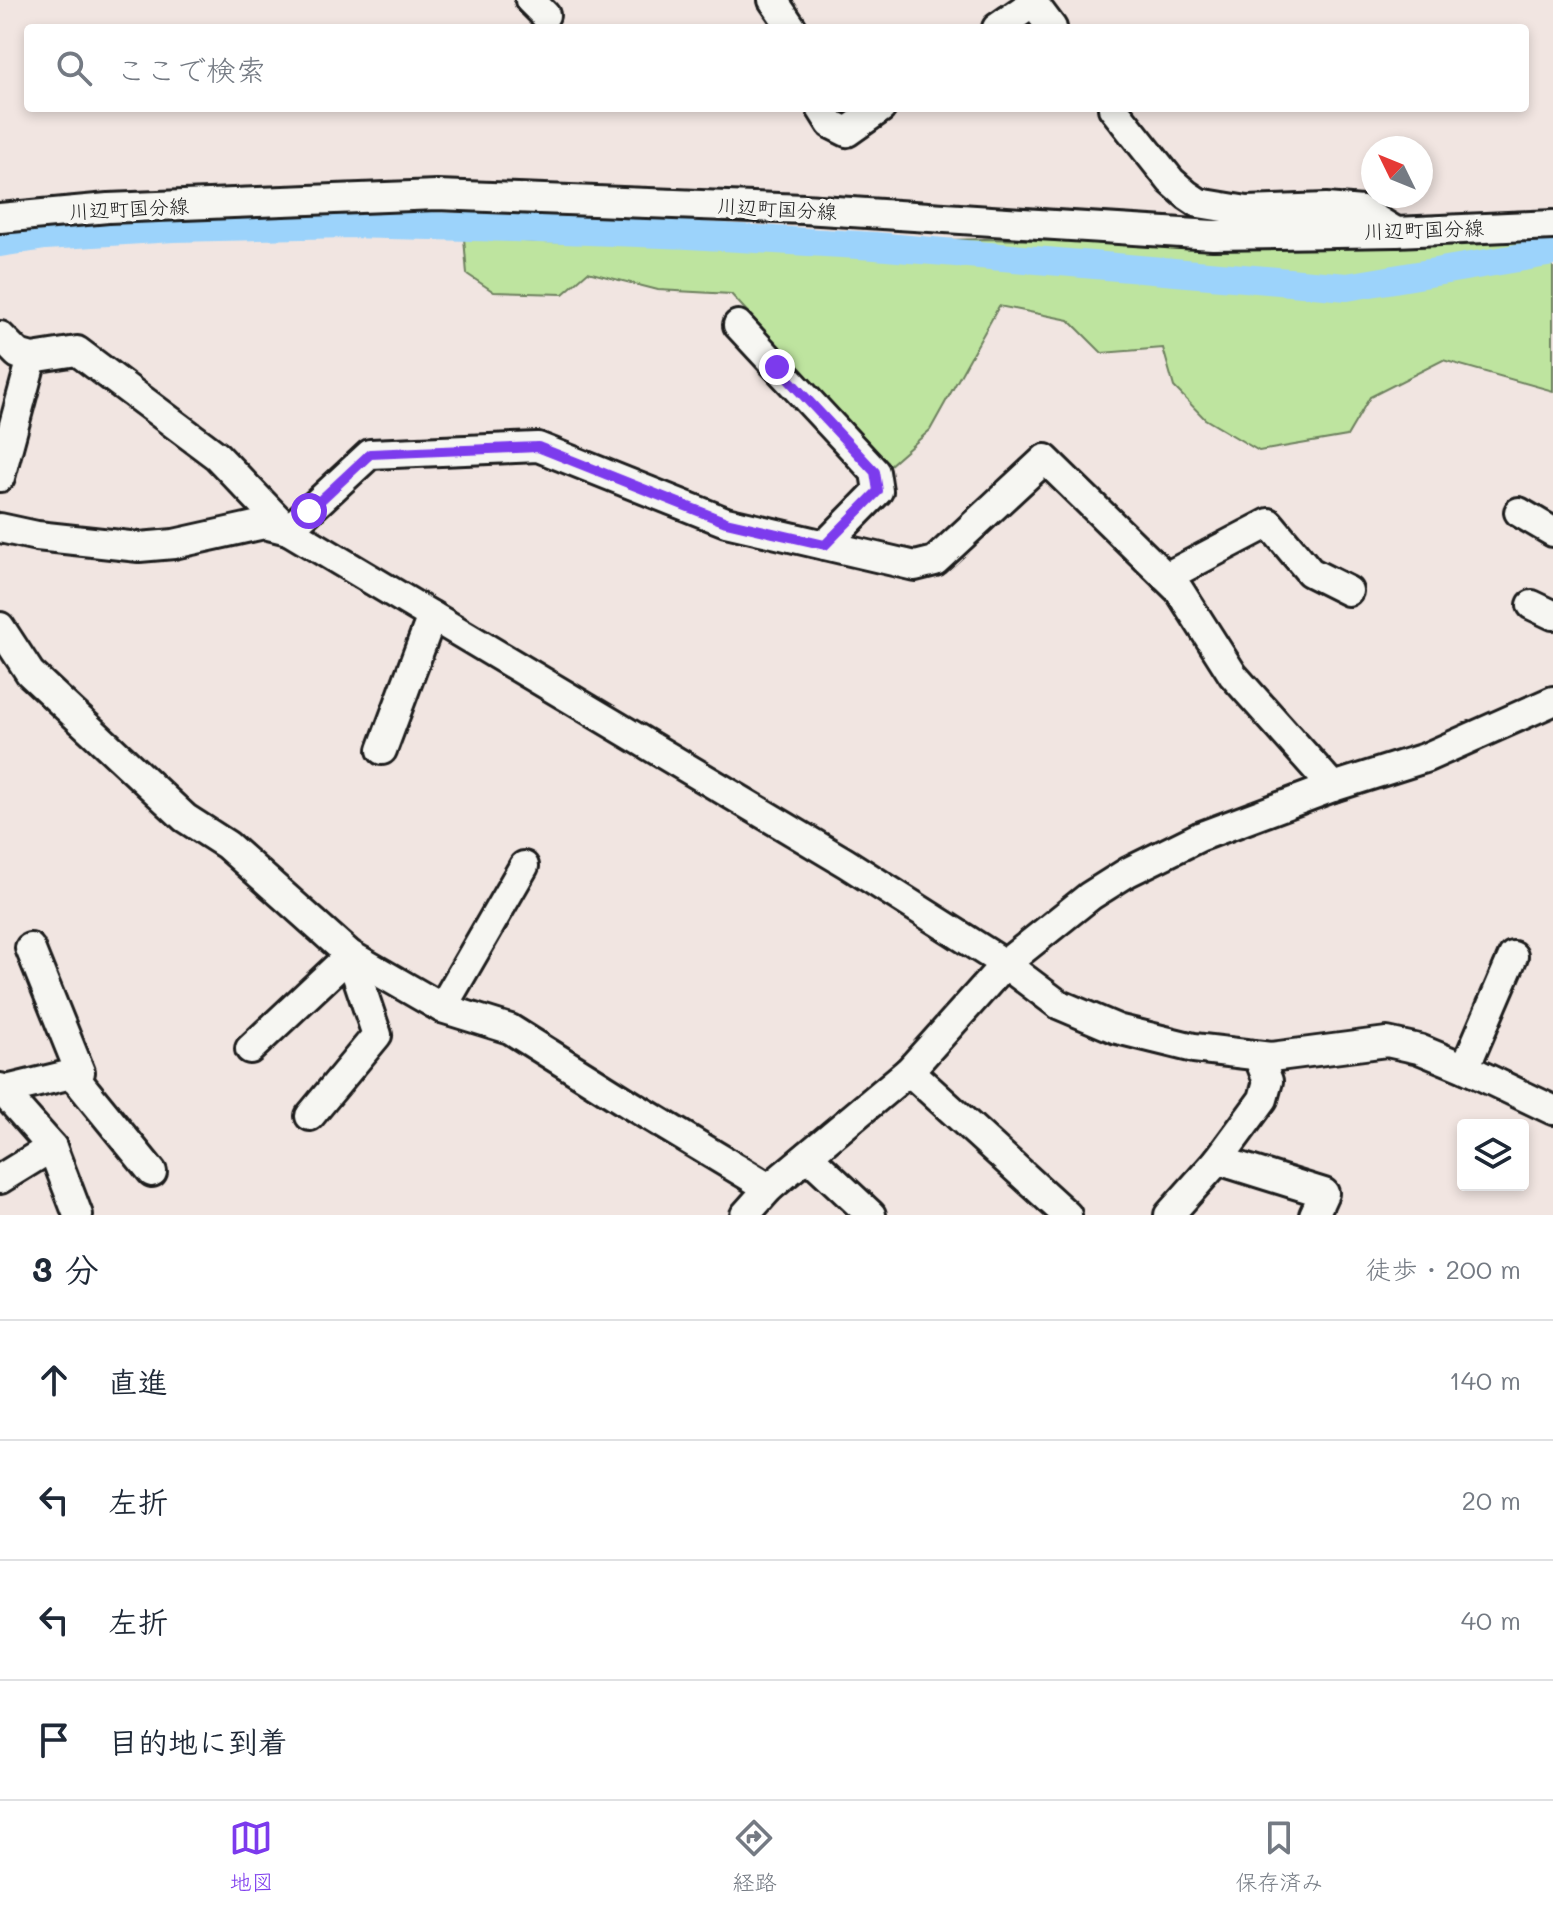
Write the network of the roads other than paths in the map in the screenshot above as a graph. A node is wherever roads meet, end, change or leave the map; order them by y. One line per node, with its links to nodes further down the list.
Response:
1 (773, 0): 3 (street)
2 (1032, 1): 4 (street); 5 (street)
3 (789, 24)
4 (1002, 24)
5 (1049, 24)
6 (824, 112): 7 (street)
7 (875, 112)
8 (1116, 112): 11 (street)
9 (0, 218): 11 (street, 川辺町国分線)
10 (1553, 225): 11 (street, 川辺町国分線)
11 (1396, 232)
12 (738, 325): 20 (street)
13 (0, 336): 14 (street)
14 (32, 358): 15 (street); 18 (street)
15 (0, 477)
16 (1519, 512): 19 (street)
17 (0, 528): 18 (street)
18 (288, 530): 20 (street); 23 (street)
19 (1553, 532)
20 (825, 545): 21 (street)
21 (1166, 577): 22 (street); 27 (street)
22 (1348, 591)
23 (432, 616): 26 (street); 32 (street)
24 (0, 627): 30 (street)
25 (1553, 701): 27 (street)
26 (382, 750)
27 (1333, 787): 32 (street)
28 (524, 866): 33 (street)
29 (30, 948): 38 (street)
30 (350, 955): 33 (street); 34 (street); 41 (street)
31 (1513, 956): 36 (street)
32 (1005, 964): 35 (street); 37 (street)
33 (442, 1008): 47 (street)
34 (250, 1049)
35 (1258, 1056): 36 (street); 44 (street)
36 (1465, 1068): 40 (street)
37 (909, 1071): 43 (street); 51 (street)
38 (72, 1074): 39 (street); 45 (street)
39 (1, 1090): 42 (street)
40 (1553, 1110)
41 (310, 1116)
42 (52, 1147): 46 (street); 48 (street)
43 (808, 1156): 47 (street); 50 (street)
44 (1218, 1160): 52 (street); 53 (street)
45 (152, 1172)
46 (0, 1179)
47 (769, 1188): 49 (street)
48 (78, 1215)
49 (745, 1215)
50 (871, 1215)
51 (1067, 1215)
52 (1169, 1215)
53 (1314, 1215)

